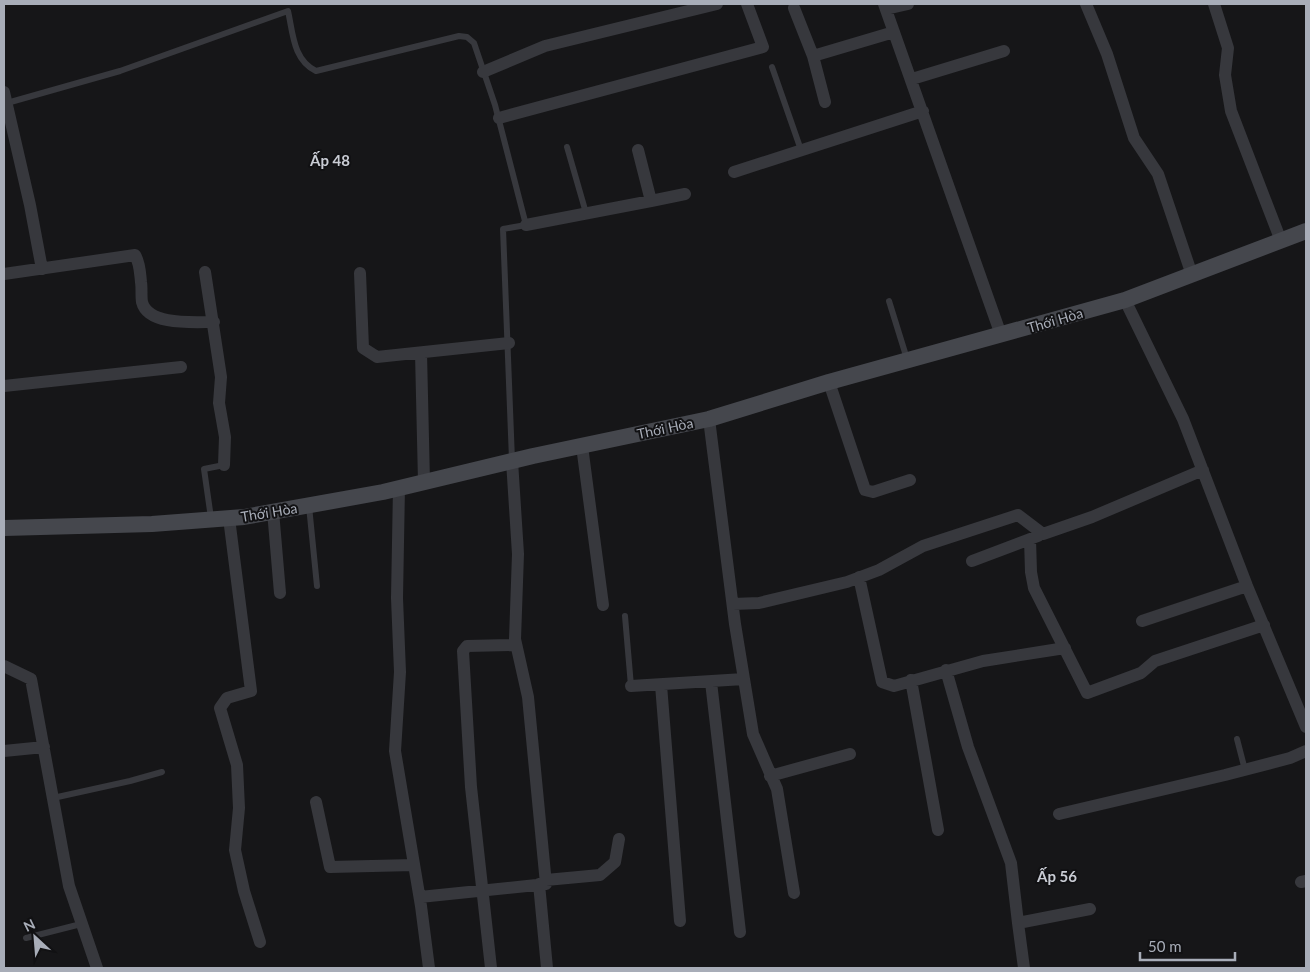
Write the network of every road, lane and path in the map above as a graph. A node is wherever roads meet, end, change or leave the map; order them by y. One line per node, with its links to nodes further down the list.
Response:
1 (717, 4): 12 (street)
2 (748, 4): 17 (street)
3 (908, 4): 6 (street)
4 (1086, 4): 32 (street)
5 (1214, 4): 27 (street)
6 (886, 7): 8 (street)
7 (794, 8): 10 (street)
8 (894, 32): 10 (street); 13 (street)
9 (1004, 51): 13 (street)
10 (813, 56): 15 (street)
11 (772, 67): 20 (lane)
12 (483, 72): 14 (lane); 17 (lane)
13 (912, 79): 16 (street)
14 (5, 98): 28 (street)
15 (825, 102)
16 (923, 111): 20 (street); 36 (street)
17 (499, 118): 25 (lane)
18 (567, 147): 24 (lane)
19 (638, 150): 23 (street)
20 (801, 150): 21 (street)
21 (734, 172)
22 (685, 194): 23 (street)
23 (651, 202): 24 (street)
24 (586, 213): 25 (street)
25 (526, 225): 37 (lane)
26 (1306, 231): 27 (street, Thới Hòa)
27 (1281, 241): 32 (street, Thới Hòa)
28 (42, 269): 31 (street); 35 (street)
29 (205, 272): 35 (street)
30 (360, 273): 38 (street)
31 (4, 274)
32 (1192, 275): 33 (street, Thới Hòa)
33 (1125, 300): 36 (street, Thới Hòa); 47 (street)
34 (890, 302): 39 (lane)
35 (214, 322): 46 (street)
36 (1000, 335): 39 (street, Thới Hòa)
37 (509, 343): 38 (street); 45 (lane)
38 (421, 353): 49 (street)
39 (908, 361): 41 (street, Thới Hòa)
40 (181, 367): 42 (street)
41 (829, 382): 43 (street, Thới Hòa); 48 (street)
42 (4, 386)
43 (709, 419): 44 (street, Thới Hòa); 63 (street)
44 (582, 446): 45 (street, Thới Hòa); 64 (street)
45 (512, 461): 49 (street, Thới Hòa); 68 (street)
46 (224, 465): 54 (lane)
47 (1203, 470): 56 (street); 61 (street)
48 (910, 480)
49 (424, 482): 50 (street, Thới Hòa)
50 (399, 488): 51 (street, Thới Hòa); 91 (street)
51 (309, 506): 52 (street, Thới Hòa); 60 (lane)
52 (273, 512): 53 (street, Thới Hòa); 62 (street)
53 (229, 518): 54 (street, Thới Hòa); 102 (street)
54 (211, 519): 55 (street, Thới Hòa)
55 (4, 528)
56 (1043, 534): 57 (street); 59 (street)
57 (1030, 539): 58 (street); 69 (street)
58 (972, 561)
59 (859, 577): 63 (street); 73 (street)
60 (317, 586)
61 (1247, 586): 66 (street); 67 (street)
62 (280, 594)
63 (733, 604): 72 (street)
64 (603, 605)
65 (625, 616): 76 (lane)
66 (1142, 621)
67 (1264, 625): 69 (street); 77 (street)
68 (516, 645): 92 (street); 93 (street)
69 (1065, 648): 71 (street)
70 (4, 666): 79 (street)
71 (946, 670): 73 (street); 98 (street)
72 (744, 679): 74 (street); 85 (street)
73 (911, 680): 89 (street)
74 (711, 682): 75 (street); 100 (street)
75 (661, 685): 76 (street); 97 (street)
76 (631, 686)
77 (1306, 727)
78 (1237, 739): 83 (lane)
79 (44, 747): 80 (street); 86 (street)
80 (4, 751)
81 (1306, 751): 83 (street)
82 (850, 754): 85 (street)
83 (1245, 770): 88 (street)
84 (162, 772): 86 (lane)
85 (770, 776): 94 (street)
86 (53, 798): 99 (street)
87 (316, 802): 91 (street)
88 (1059, 814)
89 (938, 830)
90 (619, 839): 92 (street)
91 (414, 865): 95 (street)
92 (542, 882): 93 (street); 106 (street)
93 (481, 891): 95 (street); 105 (street)
94 (794, 893)
95 (420, 897): 104 (street)
96 (1090, 909): 98 (street)
97 (680, 921)
98 (1018, 923): 107 (street)
99 (80, 924): 101 (lane); 103 (street)
100 (740, 932)
101 (26, 938)
102 (260, 942)
103 (97, 968)
104 (430, 968)
105 (491, 968)
106 (547, 968)
107 (1024, 968)

